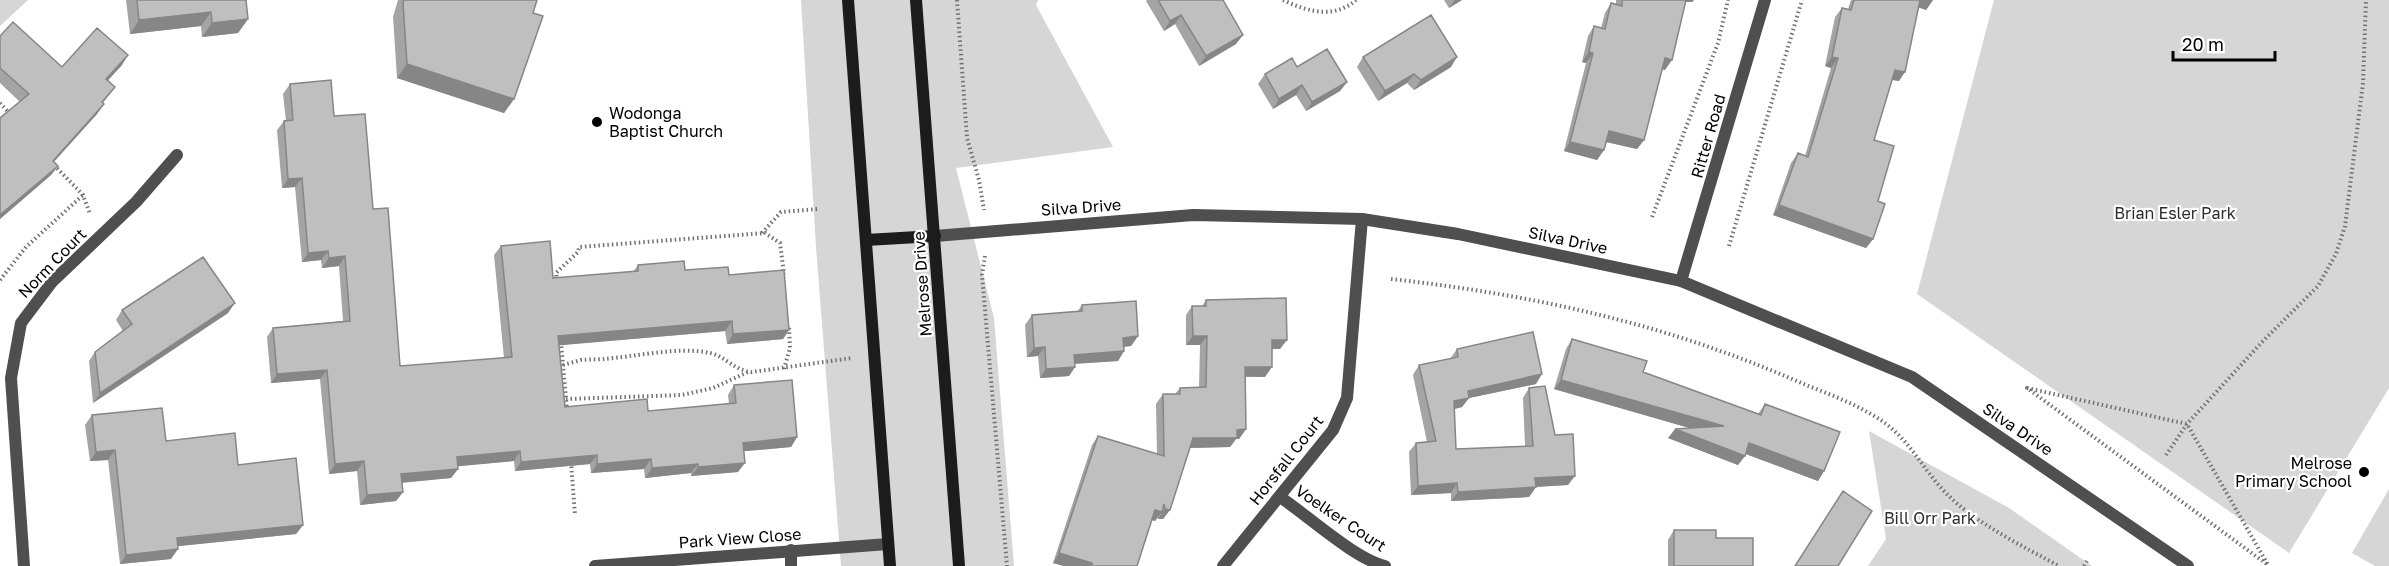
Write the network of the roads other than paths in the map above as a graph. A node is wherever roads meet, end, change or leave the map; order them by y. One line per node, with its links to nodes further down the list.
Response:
1 (848, 0): 7 (main road)
2 (916, 0): 6 (main road, Melrose Drive)
3 (1765, 0): 8 (street, Ritter Road)
4 (177, 155): 12 (street, Norm Court)
5 (1362, 219): 6 (street, Silva Drive); 8 (street, Silva Drive); 9 (street, Horsfall Court)
6 (935, 236): 7 (main road, Silva Drive); 16 (main road, Melrose Drive)
7 (866, 240): 10 (main road)
8 (1681, 281): 19 (street, Silva Drive)
9 (1280, 497): 17 (street, Horsfall Court); 18 (street, Voelker Court)
10 (888, 544): 11 (street, Park View Close); 15 (main road)
11 (791, 550): 13 (street, Park View Close); 14 (street)
12 (24, 566)
13 (595, 566)
14 (791, 566)
15 (890, 566)
16 (959, 566)
17 (1223, 566)
18 (1385, 566)
19 (2188, 566)

